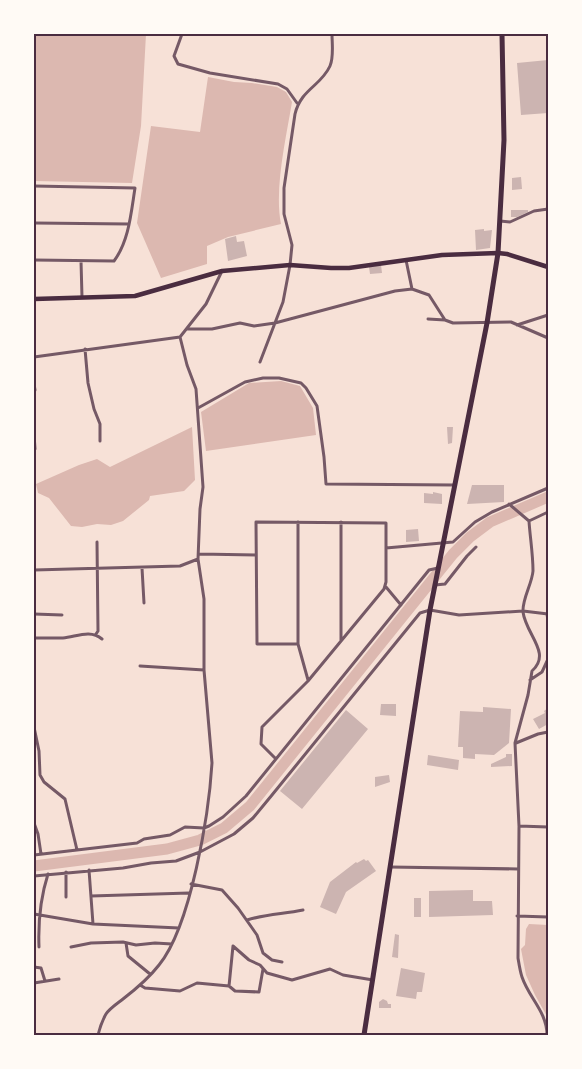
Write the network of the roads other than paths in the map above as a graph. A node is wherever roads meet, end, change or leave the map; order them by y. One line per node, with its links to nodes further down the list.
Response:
1 (182, 34): 4 (street)
2 (332, 34): 4 (street)
3 (502, 34): 7 (main road)
4 (297, 103): 14 (street)
5 (34, 186): 9 (street)
6 (548, 209): 7 (street)
7 (500, 221): 10 (main road)
8 (34, 223): 9 (street)
9 (129, 224): 13 (street)
10 (498, 253): 11 (main road); 15 (main road); 24 (main road)
11 (406, 259): 14 (main road); 17 (street)
12 (34, 260): 13 (street)
13 (81, 261): 18 (street)
14 (290, 265): 16 (main road); 23 (street)
15 (548, 267)
16 (222, 271): 18 (main road); 26 (street)
17 (412, 289): 22 (street); 23 (street)
18 (82, 297): 19 (main road)
19 (34, 299)
20 (548, 315): 25 (street)
21 (428, 319): 22 (street)
22 (445, 320): 24 (street)
23 (275, 323): 26 (street); 31 (street)
24 (487, 323): 25 (street); 40 (main road)
25 (517, 325): 28 (street)
26 (187, 329): 27 (street)
27 (180, 337): 29 (street); 34 (street)
28 (548, 338)
29 (85, 349): 30 (street); 38 (street)
30 (34, 357)
31 (260, 362)
32 (34, 384): 33 (street)
33 (34, 392)
34 (198, 408): 40 (street); 52 (street)
35 (34, 416): 36 (street)
36 (34, 429)
37 (34, 434): 39 (street)
38 (100, 441)
39 (36, 449)
40 (454, 485): 48 (main road)
41 (548, 488): 42 (street)
42 (509, 504): 44 (street); 48 (street)
43 (548, 512): 44 (street)
44 (529, 521): 62 (street)
45 (298, 522): 46 (street); 51 (street); 71 (street)
46 (341, 522): 50 (street); 70 (street)
47 (97, 542): 55 (street)
48 (442, 544): 50 (street); 54 (main road)
49 (476, 547): 57 (street)
50 (386, 548): 58 (street)
51 (256, 555): 52 (street); 71 (street)
52 (199, 556): 53 (street); 74 (street)
53 (142, 568): 55 (street); 59 (street)
54 (438, 568): 57 (main road); 60 (street)
55 (98, 569): 56 (street); 67 (street)
56 (34, 570)
57 (438, 585): 61 (main road)
58 (385, 586): 60 (street); 70 (street)
59 (144, 603)
60 (401, 605): 80 (street)
61 (430, 610): 62 (street); 88 (street); 91 (main road)
62 (523, 610): 64 (street); 75 (street)
63 (34, 614): 65 (street)
64 (548, 614): 66 (street)
65 (62, 615)
66 (548, 621)
67 (96, 634): 68 (street); 69 (street)
68 (34, 638)
69 (102, 639)
70 (341, 640): 76 (street)
71 (298, 644): 76 (street)
72 (548, 659): 75 (street)
73 (140, 666): 74 (street)
74 (204, 670): 86 (street)
75 (530, 680): 79 (street)
76 (308, 681): 80 (street)
77 (34, 727): 81 (street)
78 (548, 732): 79 (street)
79 (515, 743): 84 (street)
80 (276, 758): 86 (street)
81 (40, 774): 82 (street); 87 (street)
82 (34, 776)
83 (34, 823): 89 (street)
84 (519, 826): 85 (street); 92 (street)
85 (548, 826)
86 (203, 829): 87 (street); 88 (street)
87 (77, 850): 89 (street)
88 (200, 851): 93 (street); 97 (street)
89 (41, 854): 90 (street)
90 (34, 855)
91 (390, 867): 92 (street); 117 (main road)
92 (518, 869): 103 (street)
93 (89, 870): 94 (street); 99 (street)
94 (66, 872): 95 (street); 100 (street)
95 (48, 874): 96 (street); 102 (street)
96 (34, 876)
97 (192, 884): 98 (street); 105 (street)
98 (189, 893): 99 (street); 107 (street)
99 (91, 896): 106 (street)
100 (66, 897)
101 (303, 910): 105 (street)
102 (36, 915): 106 (street); 110 (street)
103 (517, 916): 104 (street); 124 (street)
104 (548, 917)
105 (247, 920): 112 (street)
106 (93, 924): 107 (street)
107 (179, 928): 109 (street)
108 (126, 943): 109 (street); 111 (street); 115 (street)
109 (172, 944): 115 (street)
110 (39, 947)
111 (71, 947)
112 (282, 962)
113 (34, 966): 118 (street)
114 (263, 969): 117 (street); 121 (street); 121 (street)
115 (150, 974): 120 (street)
116 (59, 979): 118 (street)
117 (373, 980): 123 (main road)
118 (45, 981): 119 (street)
119 (34, 984)
120 (140, 985): 121 (street); 122 (street)
121 (229, 986)
122 (98, 1035)
123 (364, 1035)
124 (548, 1035)

